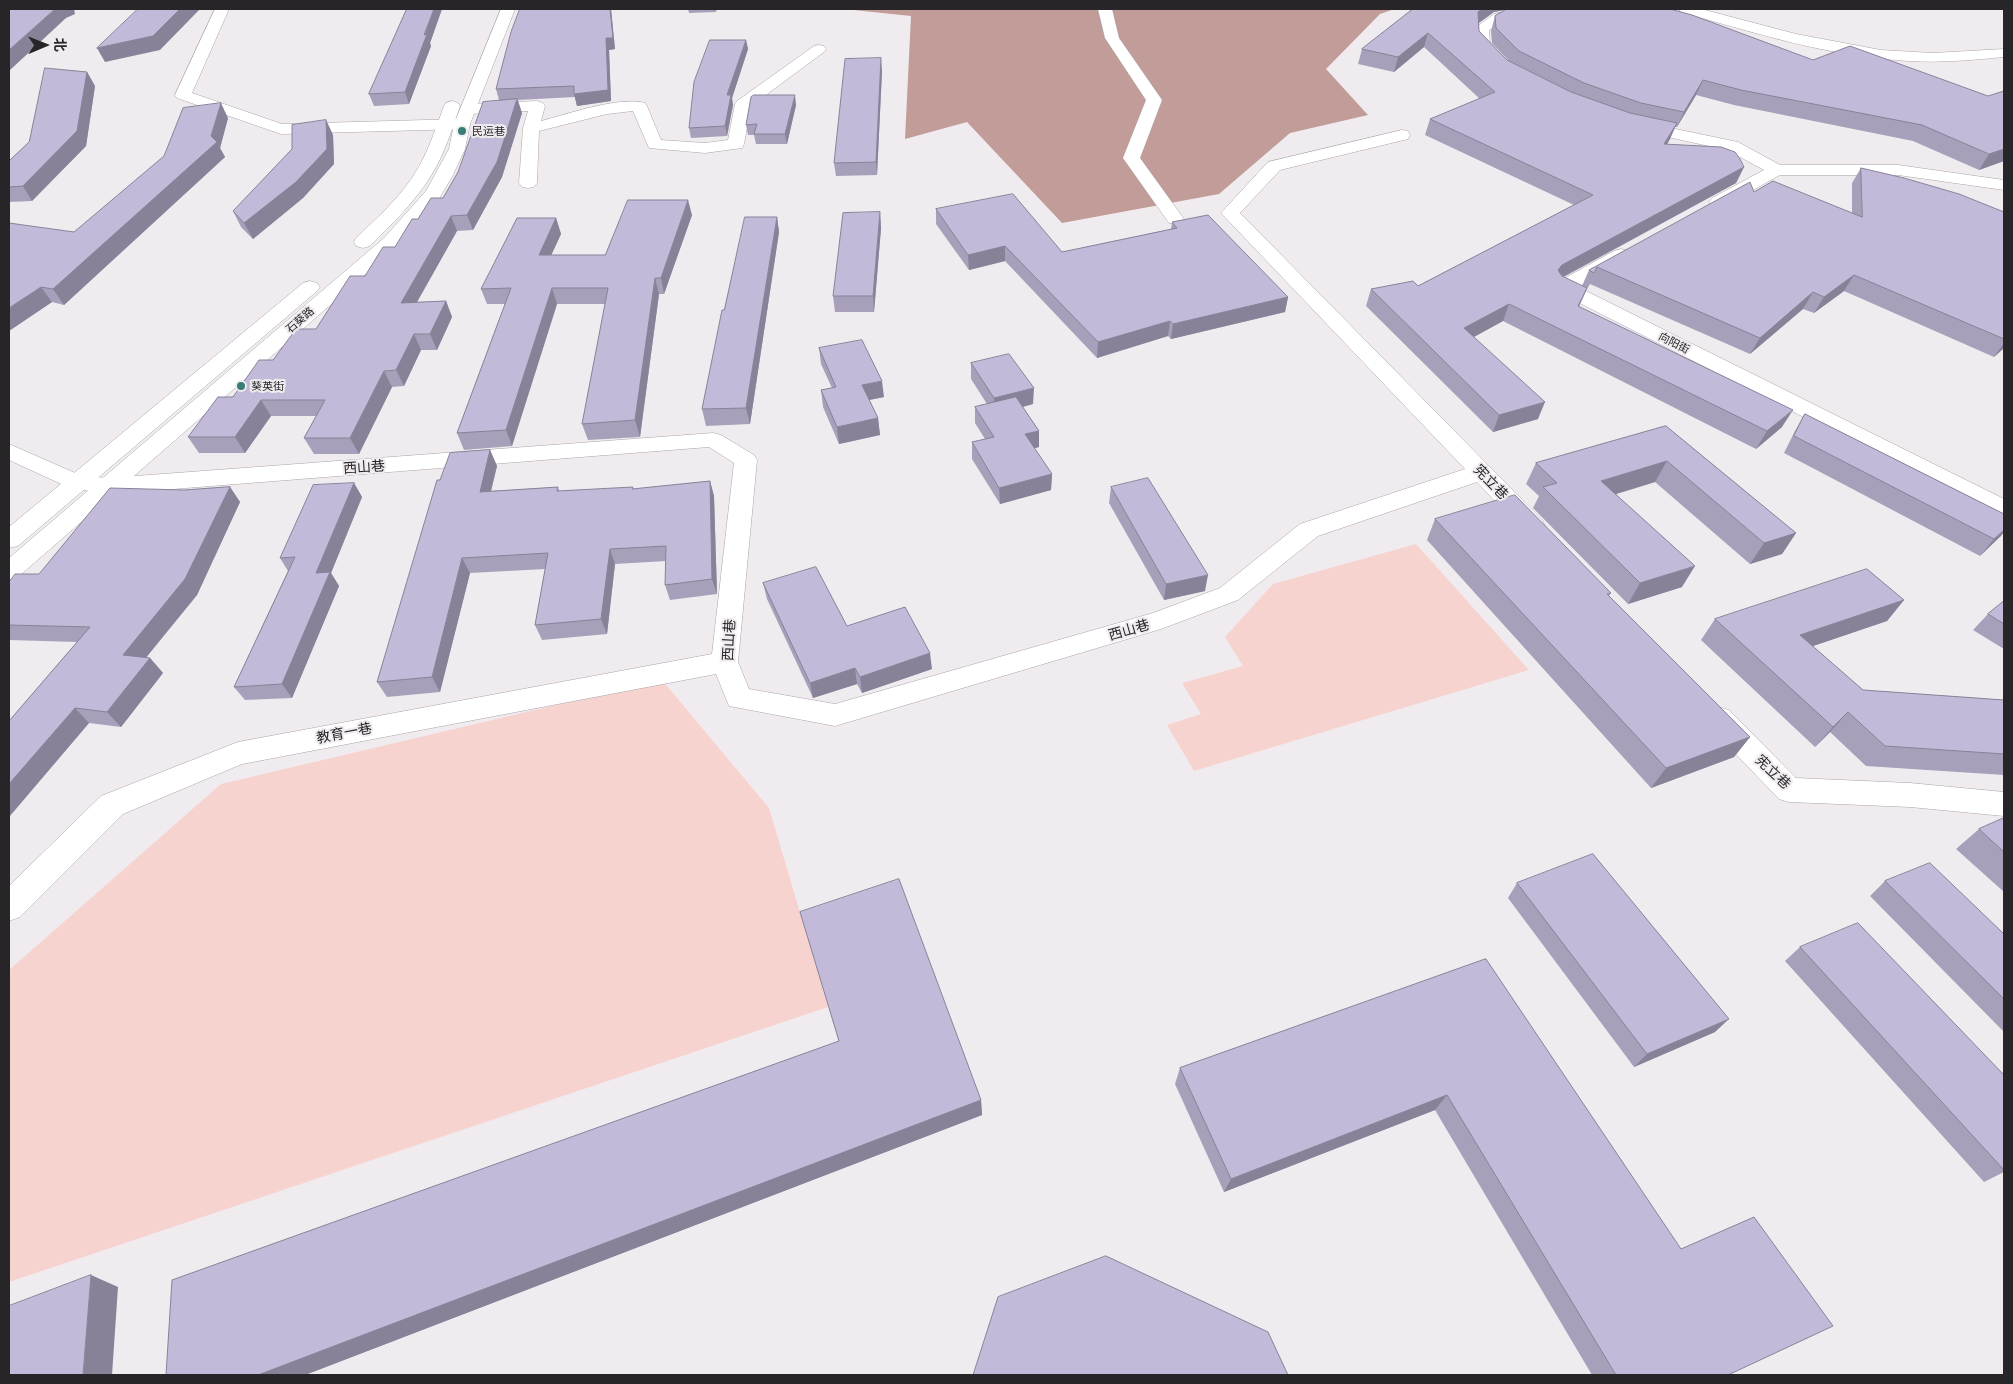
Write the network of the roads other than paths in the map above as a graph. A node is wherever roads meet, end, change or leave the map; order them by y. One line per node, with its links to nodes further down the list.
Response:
1 (222, 9): 10 (street)
2 (489, 9): 10 (street)
3 (508, 9): 10 (street, 石葵路)
4 (1105, 9): 18 (street)
5 (1535, 9): 9 (street)
6 (1686, 9): 8 (street)
7 (819, 49): 12 (street)
8 (2004, 53)
9 (1516, 75)
10 (459, 119): 12 (street); 20 (street); 25 (street, 石葵路)
11 (1622, 121): 14 (street)
12 (531, 128): 15 (street)
13 (1402, 135): 23 (street, 宪立巷)
14 (1777, 170): 16 (street); 17 (street)
15 (528, 183)
16 (2004, 185)
17 (1700, 212)
18 (1175, 219)
19 (1640, 245): 26 (street, 向阳街)
20 (349, 254)
21 (326, 273): 24 (street)
22 (9, 451): 24 (street)
23 (1481, 472): 28 (street, 宪立巷); 30 (street, 西山巷)
24 (78, 483): 25 (street); 27 (street)
25 (109, 486): 29 (street, 石葵路); 30 (street, 西山巷)
26 (2004, 509)
27 (9, 540)
28 (1550, 543)
29 (9, 571)
30 (725, 662): 33 (street, 教育一巷)
31 (1700, 698): 32 (street, 宪立巷)
32 (2004, 804)
33 (9, 906)

